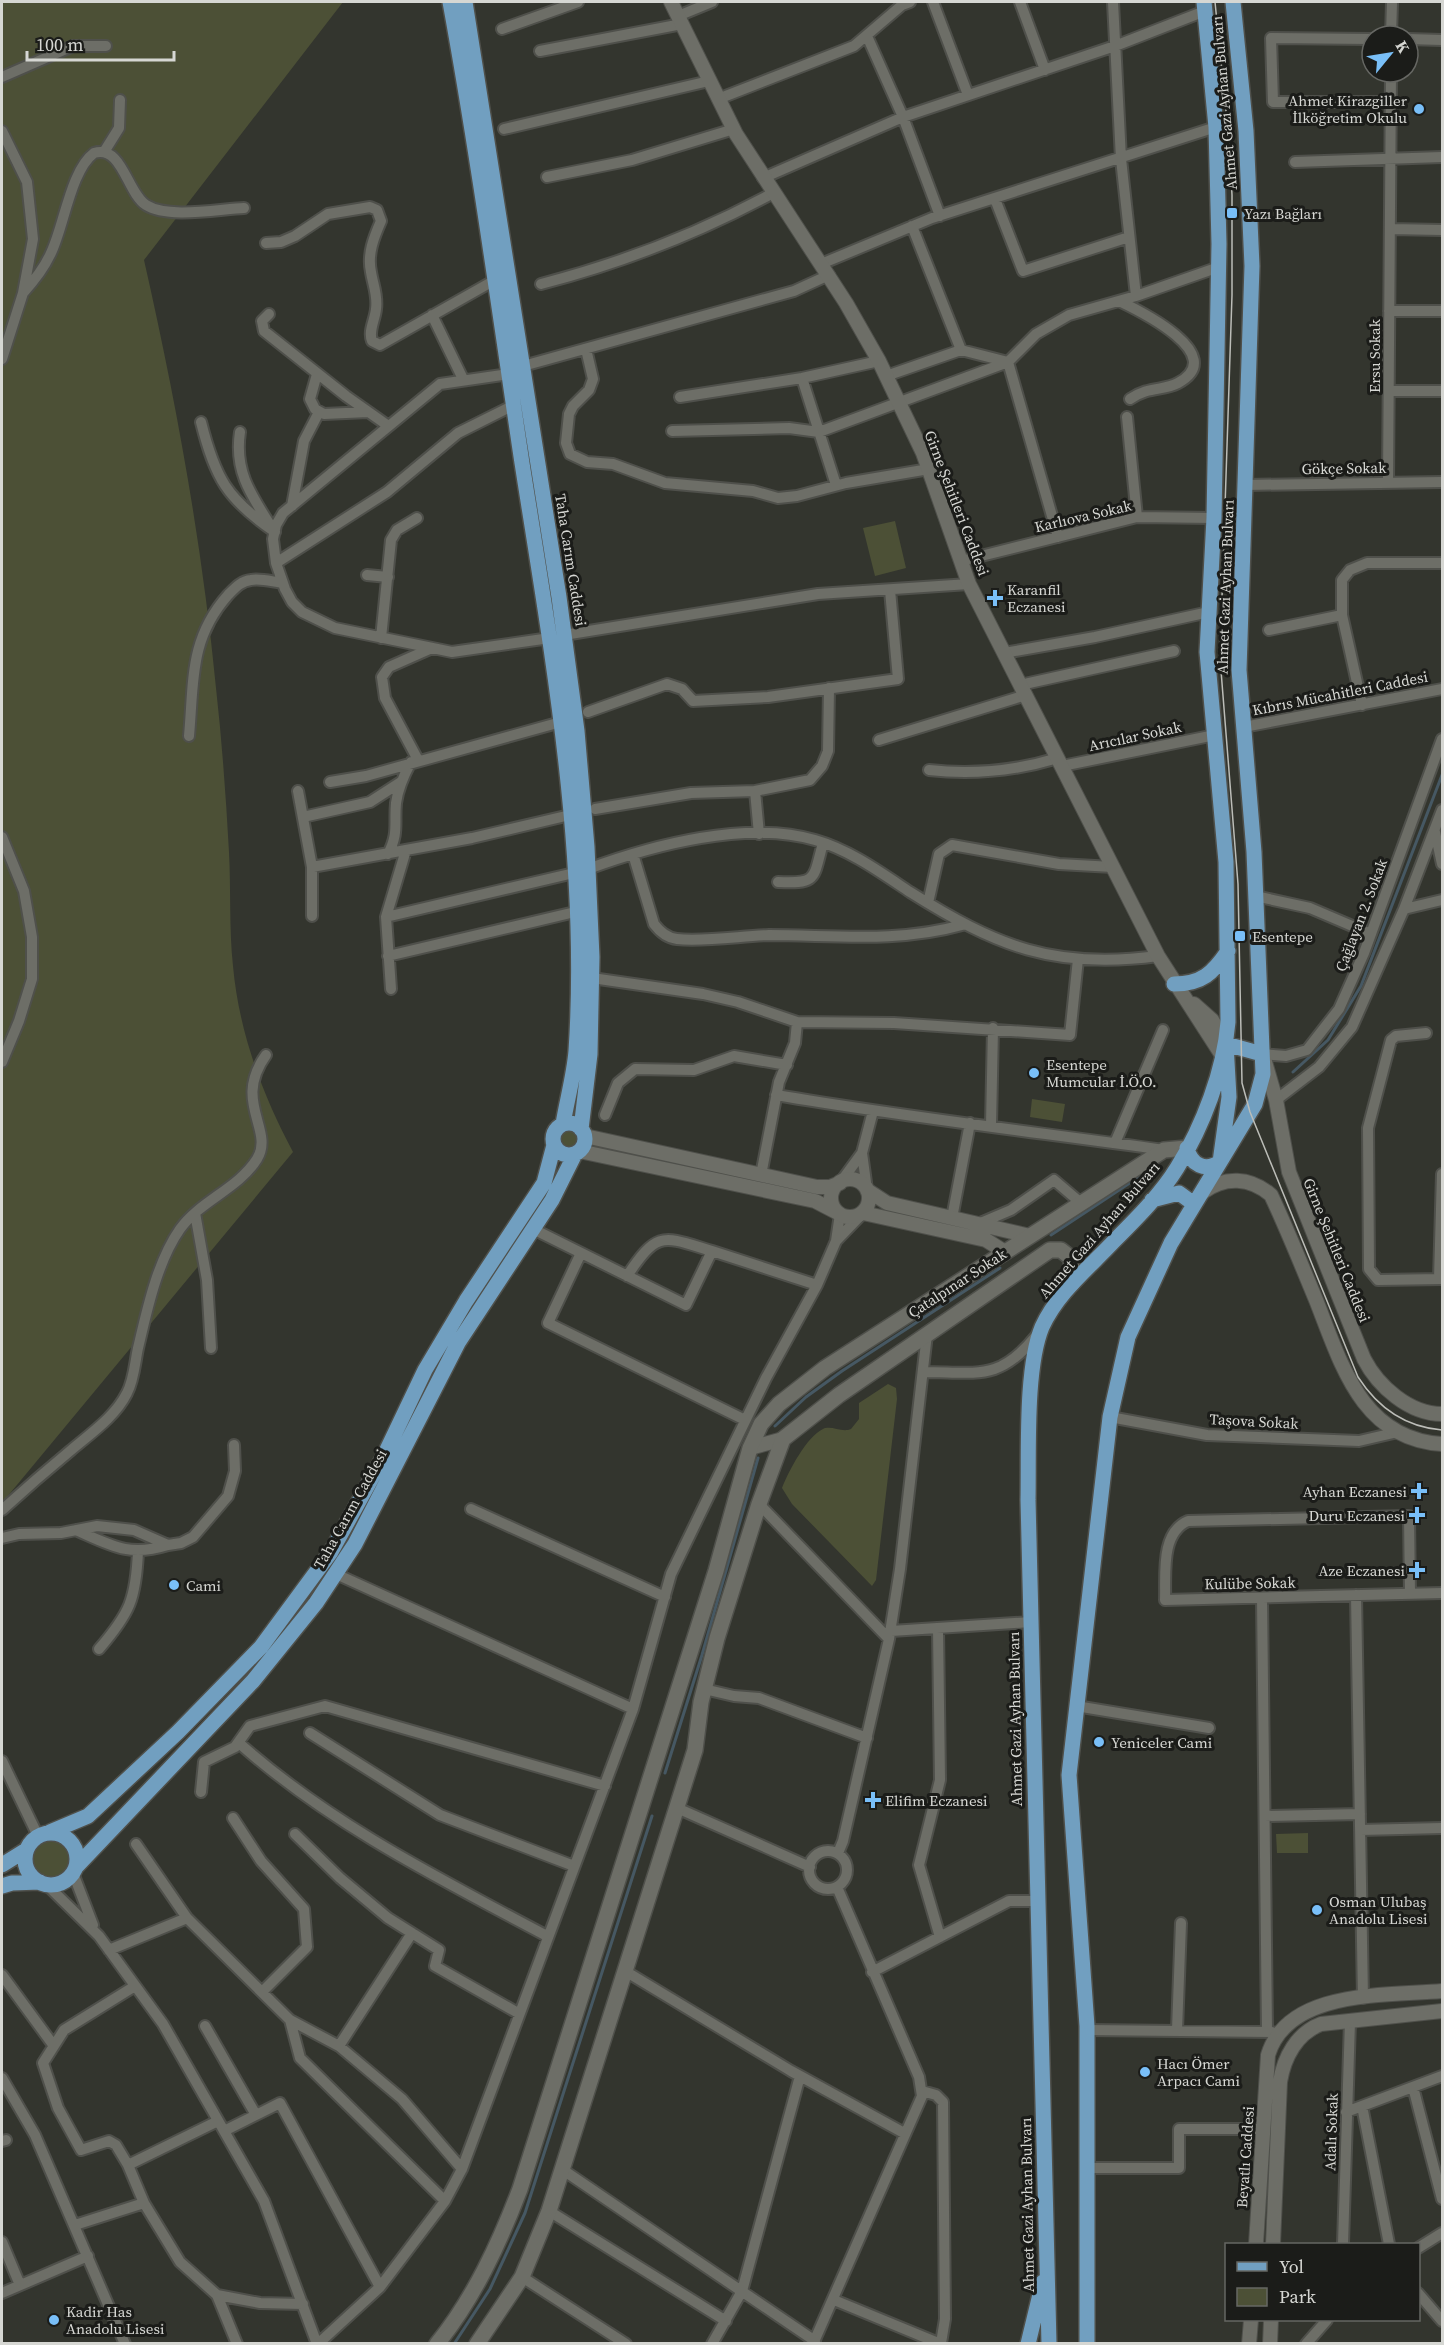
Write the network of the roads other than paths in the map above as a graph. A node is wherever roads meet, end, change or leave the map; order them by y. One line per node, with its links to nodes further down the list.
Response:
1 (450, 2): 54 (main road, Taha Carım Caddesi)
2 (465, 2): 68 (main road, Taha Carım Caddesi)
3 (578, 2): 15 (street)
4 (671, 2): 13 (street, Girne Şehitleri Caddesi)
5 (712, 2): 13 (street)
6 (910, 2): 16 (street)
7 (933, 2): 27 (street)
8 (1020, 2): 23 (street)
9 (1113, 2): 21 (street)
10 (1233, 2): 91 (main road, Ahmet Gazi Ayhan Bulvarı)
11 (1392, 2): 14 (street)
12 (1204, 6): 21 (street); 32 (main road, Ahmet Gazi Ayhan Bulvarı)
13 (680, 20): 22 (street); 25 (street, Girne Şehitleri Caddesi)
14 (1391, 24)
15 (502, 29)
16 (867, 36): 28 (street); 31 (street)
17 (1360, 39): 30 (street)
18 (1420, 39): 19 (street)
19 (1443, 40)
20 (106, 46): 24 (street)
21 (1116, 46): 23 (street); 38 (street)
22 (540, 51)
23 (1045, 70): 27 (street)
24 (2, 77)
25 (709, 81): 28 (street, Girne Şehitleri Caddesi); 33 (street)
26 (1391, 84): 30 (street, Ersu Sokak)
27 (968, 95): 31 (street)
28 (718, 99): 34 (street, Girne Şehitleri Caddesi)
29 (120, 100): 36 (street)
30 (1391, 102): 39 (street, Ersu Sokak)
31 (903, 117): 42 (street); 46 (street)
32 (1216, 127): 38 (street); 52 (main road, Ahmet Gazi Ayhan Bulvarı)
33 (504, 129)
34 (734, 129): 41 (street); 42 (street, Girne Şehitleri Caddesi)
35 (2, 131): 56 (street)
36 (104, 152): 45 (street); 56 (street)
37 (1443, 158): 39 (street)
38 (1121, 159): 44 (street); 50 (street)
39 (1390, 159): 40 (street); 48 (street, Ersu Sokak)
40 (1295, 162)
41 (547, 177)
42 (763, 178): 43 (street, Girne Şehitleri Caddesi)
43 (773, 194): 53 (street, Girne Şehitleri Caddesi); 55 (street)
44 (995, 199): 46 (street); 50 (street)
45 (244, 208)
46 (940, 216): 47 (street)
47 (912, 226): 53 (street); 64 (street)
48 (1390, 229): 49 (street); 59 (street, Ersu Sokak)
49 (1443, 230)
50 (1130, 237): 57 (street)
51 (266, 243): 62 (street)
52 (1218, 267): 57 (street); 95 (main road, Ahmet Gazi Ayhan Bulvarı)
53 (825, 270): 63 (street); 66 (street, Girne Şehitleri Caddesi)
54 (495, 280): 62 (street); 68 (main road, Taha Carım Caddesi)
55 (541, 284)
56 (23, 293): 65 (street)
57 (1136, 296): 58 (street)
58 (1119, 301): 67 (street); 76 (street)
59 (1389, 311): 60 (street); 73 (street, Ersu Sokak)
60 (1443, 311)
61 (269, 314): 69 (street)
62 (432, 315): 72 (street)
63 (586, 349): 68 (street); 90 (street)
64 (960, 350): 67 (street); 70 (street)
65 (2, 359)
66 (879, 361): 70 (street, Girne Şehitleri Caddesi); 71 (street)
67 (1008, 362): 77 (street); 97 (street)
68 (516, 370): 72 (street); 78 (main road, Taha Carım Caddesi); 109 (main road, Taha Carım Caddesi)
69 (317, 374): 79 (street); 80 (street)
70 (886, 376): 77 (street, Girne Şehitleri Caddesi)
71 (802, 378): 75 (street); 86 (street)
72 (463, 379): 83 (street)
73 (1389, 391): 74 (street); 89 (street, Ersu Sokak)
74 (1443, 391)
75 (680, 397)
76 (1130, 399)
77 (899, 402): 86 (street); 87 (street, Girne Şehitleri Caddesi)
78 (514, 405): 99 (street); 109 (main road, Taha Carım Caddesi)
79 (319, 412): 80 (street); 92 (street)
80 (368, 412): 83 (street)
81 (1127, 417): 94 (street)
82 (201, 422): 96 (street)
83 (387, 425): 92 (street)
84 (672, 431): 86 (street)
85 (240, 432): 96 (street)
86 (819, 432): 90 (street)
87 (929, 469): 90 (street); 98 (street, Girne Şehitleri Caddesi)
88 (1443, 482): 89 (street, Gökçe Sokak)
89 (1388, 483): 91 (street, Gökçe Sokak)
90 (836, 485)
91 (1246, 485): 120 (main road, Ahmet Gazi Ayhan Bulvarı)
92 (292, 506): 96 (street)
93 (417, 518): 102 (street)
94 (1137, 518): 95 (street, Karlıova Sokak); 97 (street, Karlıova Sokak)
95 (1214, 518): 106 (main road, Ahmet Gazi Ayhan Bulvarı)
96 (274, 532): 99 (street)
97 (1058, 537): 98 (street, Karlıova Sokak)
98 (961, 561): 104 (street, Girne Şehitleri Caddesi)
99 (276, 563): 103 (street)
100 (1443, 563): 107 (street)
101 (367, 574): 102 (street)
102 (388, 577): 110 (street)
103 (283, 584): 110 (street); 122 (street)
104 (969, 584): 105 (street); 113 (street, Girne Şehitleri Caddesi)
105 (890, 590): 109 (street); 114 (street)
106 (1209, 612): 113 (street); 121 (main road, Ahmet Gazi Ayhan Bulvarı)
107 (1342, 615): 108 (street); 117 (street)
108 (1269, 630)
109 (557, 636): 111 (street); 119 (main road, Taha Carım Caddesi); 146 (main road, Taha Carım Caddesi)
110 (381, 638): 111 (street)
111 (432, 648): 125 (street)
112 (1174, 651): 116 (street)
113 (1004, 653): 116 (street, Girne Şehitleri Caddesi)
114 (829, 688): 118 (street); 131 (street)
115 (1443, 689): 117 (street, Kıbrıs Mücahitleri Caddesi)
116 (1023, 690): 124 (street); 126 (street, Girne Şehitleri Caddesi)
117 (1362, 705): 120 (street, Kıbrıs Mücahitleri Caddesi)
118 (588, 712)
119 (561, 722): 125 (street); 134 (main road, Taha Carım Caddesi)
120 (1244, 727): 148 (main road, Ahmet Gazi Ayhan Bulvarı)
121 (1215, 735): 126 (street, Arıcılar Sokak); 157 (main road, Ahmet Gazi Ayhan Bulvarı)
122 (189, 736)
123 (1443, 739): 156 (street, Çağlayan 2. Sokak)
124 (879, 740)
125 (415, 761): 128 (street); 129 (street)
126 (1060, 762): 127 (street, Arıcılar Sokak); 145 (street, Girne Şehitleri Caddesi)
127 (929, 770)
128 (330, 782)
129 (401, 782): 135 (street); 141 (street)
130 (298, 790): 135 (street)
131 (754, 791): 132 (street); 137 (street)
132 (595, 809)
133 (1443, 810): 136 (street)
134 (570, 815): 140 (street); 146 (main road, Taha Carım Caddesi)
135 (303, 817): 144 (street)
136 (1435, 832): 143 (street); 151 (street)
137 (759, 834): 139 (street); 142 (street)
138 (2, 837): 171 (street)
139 (823, 843): 147 (street); 150 (street)
140 (406, 850): 141 (street); 154 (street)
141 (388, 854): 144 (street)
142 (633, 854): 146 (street); 155 (street)
143 (1443, 864)
144 (312, 867): 153 (street)
145 (1113, 867): 150 (street); 159 (street, Girne Şehitleri Caddesi)
146 (581, 871): 152 (main road, Taha Carım Caddesi); 154 (street); 161 (main road, Taha Carım Caddesi)
147 (777, 882)
148 (1255, 896): 156 (street); 169 (main road, Ahmet Gazi Ayhan Bulvarı)
149 (1443, 900): 151 (street)
150 (928, 903): 155 (street)
151 (1404, 909): 174 (street)
152 (575, 912): 158 (street); 178 (main road, Taha Carım Caddesi)
153 (312, 916)
154 (386, 917): 158 (street)
155 (962, 925): 160 (street)
156 (1371, 934): 169 (street, Çağlayan 2. Sokak)
157 (1228, 951): 162 (main road); 168 (main road, Ahmet Gazi Ayhan Bulvarı)
158 (388, 956): 163 (street)
159 (1158, 956): 160 (street); 162 (street, Girne Şehitleri Caddesi)
160 (1078, 959): 165 (street)
161 (592, 978): 164 (street); 180 (main road, Taha Carım Caddesi)
162 (1177, 988): 168 (street)
163 (391, 989)
164 (797, 1022): 165 (street); 172 (street)
165 (993, 1028): 179 (street)
166 (1163, 1030): 181 (street)
167 (1426, 1033): 207 (street)
168 (1225, 1050): 169 (main road); 183 (main road, Ahmet Gazi Ayhan Bulvarı); 187 (main road)
169 (1262, 1054): 174 (street, Girne Şehitleri Caddesi); 187 (main road, Ahmet Gazi Ayhan Bulvarı)
170 (266, 1055): 195 (street)
171 (2, 1062)
172 (787, 1065): 173 (street); 176 (street)
173 (776, 1095): 175 (street); 189 (street)
174 (1276, 1100): 214 (street, Girne Şehitleri Caddesi)
175 (873, 1111): 177 (street); 186 (street)
176 (605, 1115)
177 (970, 1123): 179 (street); 198 (street)
178 (563, 1124): 180 (main road); 182 (main road)
179 (991, 1125): 181 (street)
180 (583, 1132): 185 (main road); 189 (street)
181 (1115, 1143): 184 (street)
182 (554, 1144): 185 (main road); 256 (main road, Taha Carım Caddesi)
183 (1187, 1148): 184 (main road, Çatalpınar Sokak); 187 (main road); 193 (main road, Ahmet Gazi Ayhan Bulvarı)
184 (1164, 1150): 194 (main road, Çatalpınar Sokak)
185 (577, 1153): 197 (street); 200 (main road, Taha Carım Caddesi)
186 (862, 1153): 190 (street); 191 (street)
187 (1220, 1162): 192 (main road, Ahmet Gazi Ayhan Bulvarı)
188 (1443, 1174): 207 (street)
189 (761, 1175): 190 (street)
190 (840, 1182): 191 (street); 197 (street)
191 (867, 1190): 196 (street); 198 (street)
192 (1198, 1198): 193 (main road); 215 (main road, Ahmet Gazi Ayhan Bulvarı); 217 (street)
193 (1152, 1200): 208 (main road, Ahmet Gazi Ayhan Bulvarı)
194 (1081, 1203): 199 (street); 201 (main road, Çatalpınar Sokak)
195 (195, 1213): 212 (street); 225 (street)
196 (863, 1213): 197 (street); 202 (street); 204 (street)
197 (840, 1214): 202 (street)
198 (952, 1218): 199 (street)
199 (978, 1224): 201 (street)
200 (533, 1229): 205 (street); 230 (main road, Taha Carım Caddesi)
201 (1030, 1236): 204 (main road, Çatalpınar Sokak)
202 (836, 1241): 209 (street)
203 (712, 1251): 206 (street); 206 (street); 209 (street)
204 (1005, 1252): 222 (main road, Çatalpınar Sokak)
205 (581, 1253): 206 (street); 216 (street)
206 (627, 1276)
207 (1441, 1280)
208 (1071, 1284): 210 (main road, Ahmet Gazi Ayhan Bulvarı); 211 (main road, Çatalpınar Sokak)
209 (817, 1285): 216 (street)
210 (1041, 1330): 213 (street); 236 (main road, Ahmet Gazi Ayhan Bulvarı)
211 (927, 1334): 213 (street); 218 (main road, Çatalpınar Sokak)
212 (211, 1348)
213 (923, 1372): 238 (street)
214 (1443, 1414)
215 (1110, 1417): 217 (street, Taşova Sokak); 241 (main road, Ahmet Gazi Ayhan Bulvarı)
216 (745, 1420): 221 (street)
217 (1398, 1432): 219 (street)
218 (783, 1439): 222 (street); 223 (main road)
219 (1443, 1444)
220 (234, 1445): 228 (street)
221 (732, 1448): 222 (street); 234 (street)
222 (750, 1448): 342 (main road, Çatalpınar Sokak)
223 (759, 1504): 238 (street); 240 (main road)
224 (471, 1509): 234 (street)
225 (2, 1510)
226 (76, 1530): 227 (street); 228 (street); 229 (street)
227 (2, 1538)
228 (168, 1545): 229 (street)
229 (138, 1551): 239 (street)
230 (336, 1574): 242 (street); 264 (main road, Taha Carım Caddesi)
231 (1443, 1593): 232 (street, Kulübe Sokak)
232 (1410, 1594): 233 (street, Kulübe Sokak); 235 (street, Kulübe Sokak)
233 (1356, 1595): 235 (street, Kulübe Sokak); 251 (street)
234 (665, 1597): 242 (street)
235 (1262, 1598): 252 (street)
236 (1030, 1622): 237 (street); 268 (main road, Ahmet Gazi Ayhan Bulvarı)
237 (938, 1628): 238 (street); 274 (street)
238 (890, 1635): 245 (street)
239 (99, 1649)
240 (704, 1689): 245 (street); 250 (main road)
241 (1076, 1706): 243 (street); 288 (main road, Ahmet Gazi Ayhan Bulvarı)
242 (633, 1709): 248 (street)
243 (1209, 1728)
244 (310, 1733): 262 (street)
245 (867, 1738): 260 (street)
246 (239, 1743): 248 (street); 249 (street); 273 (street)
247 (2, 1761): 256 (street)
248 (604, 1786): 262 (street)
249 (201, 1792)
250 (677, 1808): 263 (street); 276 (main road)
251 (1360, 1814): 252 (street); 255 (street)
252 (1265, 1816): 290 (street)
253 (233, 1818): 281 (street)
254 (1443, 1828): 255 (street)
255 (1360, 1830): 282 (street)
256 (44, 1834): 259 (main road); 264 (main road)
257 (295, 1834): 271 (street)
258 (136, 1844): 269 (street)
259 (26, 1850): 261 (main road); 265 (main road)
260 (838, 1853): 263 (street); 267 (street)
261 (2, 1865)
262 (574, 1866): 273 (street)
263 (810, 1867): 267 (street)
264 (75, 1870): 265 (main road); 272 (street)
265 (43, 1883): 266 (main road); 272 (street)
266 (2, 1886)
267 (837, 1887): 277 (street)
268 (1038, 1901): 274 (street); 322 (main road, Ahmet Gazi Ayhan Bulvarı)
269 (187, 1918): 275 (street); 281 (street)
270 (1181, 1923): 289 (street)
271 (412, 1933): 284 (street); 292 (street)
272 (99, 1936): 275 (street)
273 (547, 1936): 284 (street)
274 (940, 1937): 277 (street)
275 (109, 1950): 279 (street)
276 (625, 1971): 293 (street); 308 (main road)
277 (872, 1972): 297 (street)
278 (2, 1975): 291 (street)
279 (135, 1986): 291 (street); 301 (street)
280 (1443, 1991): 282 (street)
281 (262, 1992): 285 (street)
282 (1363, 1998): 290 (street)
283 (1443, 2011): 286 (street, Beyatlı Caddesi)
284 (518, 2013): 307 (street)
285 (290, 2020): 292 (street); 310 (street)
286 (1350, 2021): 299 (street, Adalı Sokak); 317 (street, Beyatlı Caddesi)
287 (205, 2026): 300 (street)
288 (1087, 2030): 289 (street); 306 (main road, Ahmet Gazi Ayhan Bulvarı)
289 (1177, 2030): 290 (street)
290 (1273, 2032): 302 (street, Beyatlı Caddesi)
291 (54, 2046): 305 (street)
292 (339, 2046): 307 (street)
293 (800, 2076): 304 (street); 326 (street)
294 (1443, 2076): 296 (street)
295 (2, 2078): 313 (street)
296 (1413, 2087): 298 (street); 309 (street)
297 (922, 2091): 304 (street); 346 (street)
298 (1362, 2106): 299 (street); 319 (street)
299 (1346, 2112): 318 (street, Adalı Sokak)
300 (256, 2115): 303 (street); 325 (street)
301 (218, 2121): 303 (street); 305 (street)
302 (1263, 2129): 306 (street); 316 (street, Beyatlı Caddesi)
303 (224, 2131): 331 (street)
304 (904, 2133): 330 (street)
305 (128, 2165): 311 (street)
306 (1087, 2168): 349 (main road, Ahmet Gazi Ayhan Bulvarı)
307 (462, 2169): 310 (street)
308 (563, 2170): 312 (main road); 326 (street)
309 (1443, 2199)
310 (445, 2201): 325 (street)
311 (144, 2203): 313 (street); 329 (street)
312 (549, 2211): 323 (main road); 333 (street)
313 (75, 2225): 321 (street)
314 (1443, 2233): 320 (street)
315 (2, 2242): 324 (street)
316 (1256, 2243)
317 (1273, 2243)
318 (1343, 2243)
319 (1389, 2243)
320 (1420, 2247)
321 (88, 2256): 324 (street); 339 (street)
322 (1047, 2273): 347 (main road); 348 (main road, Ahmet Gazi Ayhan Bulvarı)
323 (522, 2277): 343 (main road); 344 (street)
324 (20, 2285): 327 (street)
325 (380, 2287): 341 (street)
326 (742, 2291): 333 (street); 338 (street)
327 (2, 2293)
328 (1420, 2294): 332 (street)
329 (217, 2295): 331 (street); 340 (street)
330 (834, 2300): 338 (street); 346 (street)
331 (303, 2304): 341 (street)
332 (1439, 2309): 337 (street)
333 (726, 2321): 345 (street)
334 (1251, 2321): 350 (street)
335 (1270, 2321): 351 (street)
336 (1326, 2321): 352 (street)
337 (1443, 2321)
338 (814, 2342)
339 (125, 2343)
340 (237, 2343)
341 (318, 2343)
342 (437, 2343)
343 (479, 2343)
344 (626, 2343)
345 (712, 2343)
346 (941, 2343)
347 (1028, 2343)
348 (1049, 2343)
349 (1087, 2343)
350 (1249, 2343)
351 (1270, 2343)
352 (1306, 2343)

